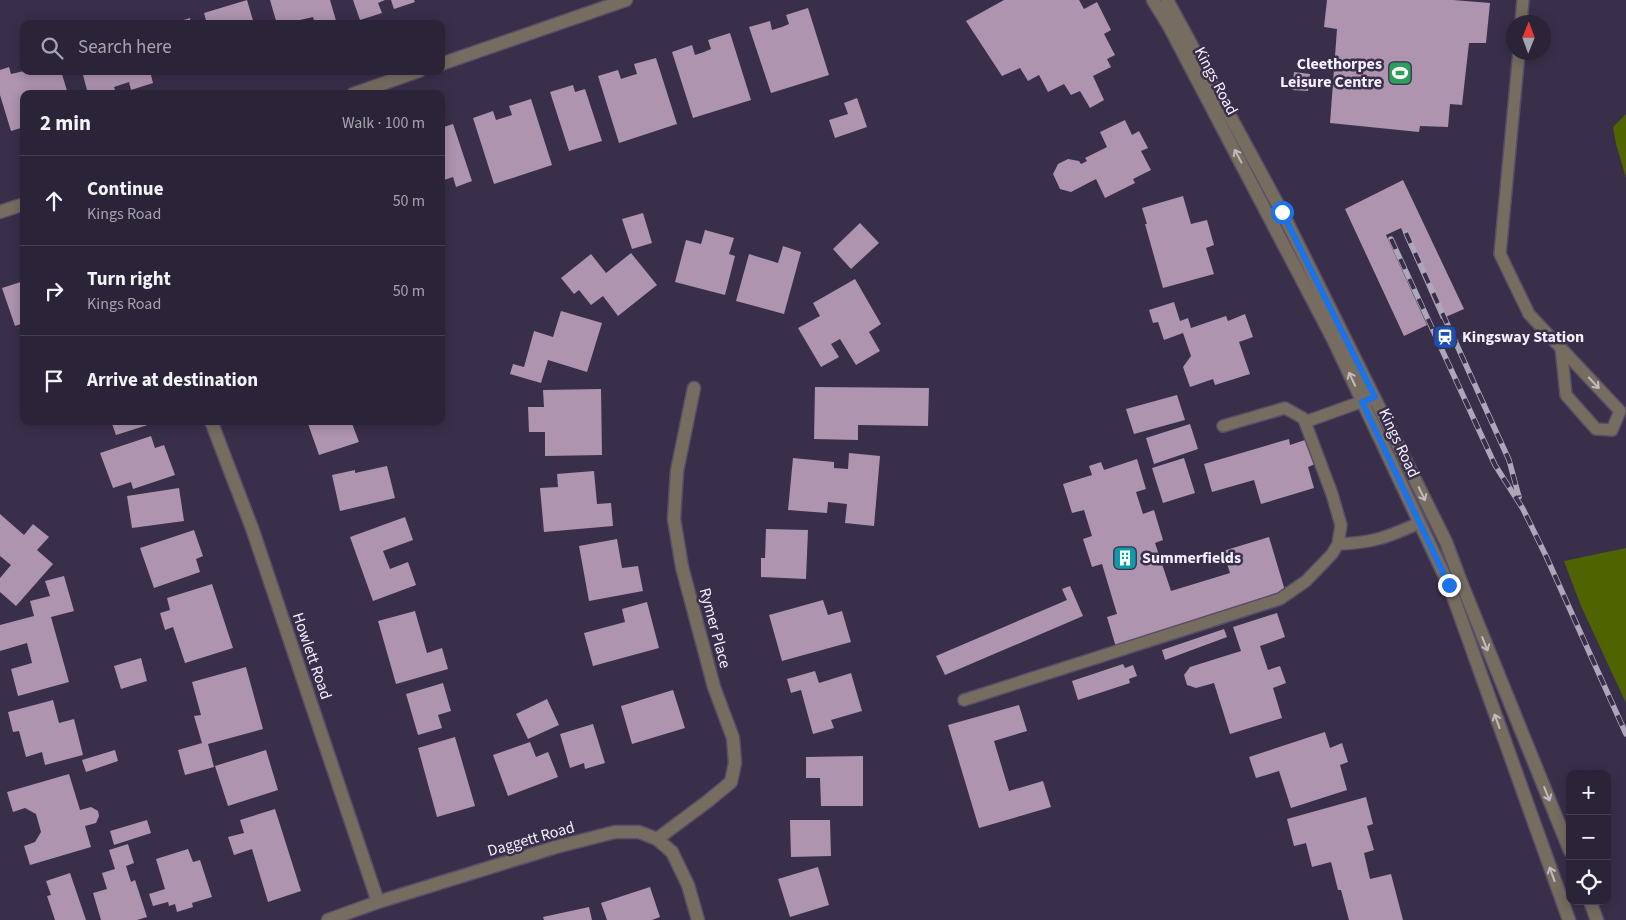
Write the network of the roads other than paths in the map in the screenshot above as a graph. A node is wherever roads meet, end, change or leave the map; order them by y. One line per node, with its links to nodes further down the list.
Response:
1 (626, 0): 7 (street)
2 (1153, 0): 11 (street, Kings Road, one-way to 2)
3 (1167, 0): 10 (street, Kings Road)
4 (1523, 0): 5 (lane)
5 (1522, 15)
6 (1517, 60): 14 (lane)
7 (445, 63)
8 (408, 75): 9 (street)
9 (364, 90)
10 (1259, 169): 11 (lane); 16 (street, Kings Road)
11 (1248, 177): 17 (street, Kings Road, one-way to 11)
12 (20, 205): 13 (street)
13 (0, 212)
14 (1561, 347): 14 (lane, one-way to 14)
15 (694, 388): 26 (street, Rymer Place)
16 (1375, 397): 17 (lane); 23 (street, Kings Road, one-way to 23)
17 (1362, 402): 18 (lane); 21 (street, Kings Road)
18 (1305, 422): 20 (lane); 22 (lane)
19 (213, 425): 28 (street, Howlett Road)
20 (1223, 426)
21 (1419, 523): 22 (lane); 24 (street, Kings Road)
22 (1338, 544): 25 (lane)
23 (1499, 677): 24 (lane); 27 (street, Kings Road, one-way to 27)
24 (1483, 681): 32 (street, Kings Road, one-way to 24)
25 (964, 700)
26 (657, 839): 28 (street, Daggett Road); 31 (street, Daggett Road)
27 (1566, 841)
28 (378, 902): 30 (street, Daggett Road)
29 (1591, 905): 33 (street)
30 (328, 920)
31 (698, 920)
32 (1569, 920)
33 (1597, 920)

